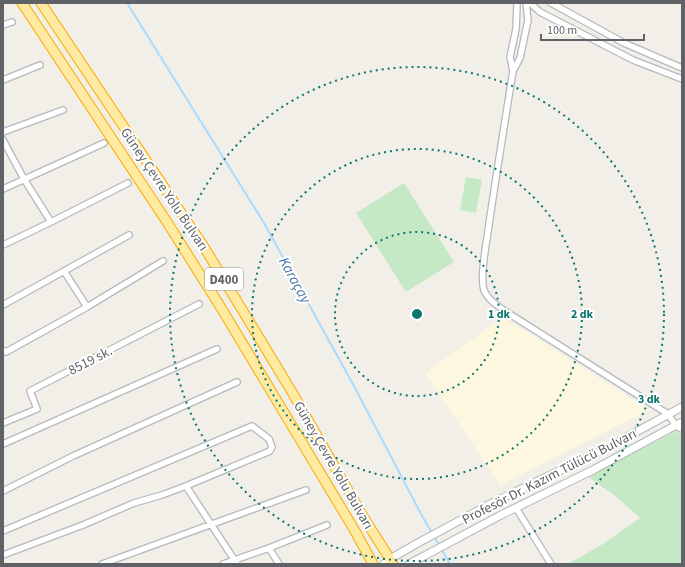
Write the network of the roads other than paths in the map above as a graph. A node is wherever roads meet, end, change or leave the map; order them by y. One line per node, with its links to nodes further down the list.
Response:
1 (22, 3): 53 (highway, Güney Çevre Yolu Bulvarı / D400)
2 (42, 3): 49 (highway, Güney Çevre Yolu Bulvarı / D400)
3 (517, 3): 13 (street)
4 (526, 3): 8 (street)
5 (530, 3): 7 (street)
6 (551, 3): 12 (street)
7 (540, 12): 8 (street); 14 (street)
8 (528, 17): 13 (street)
9 (12, 22): 10 (street)
10 (3, 26)
11 (40, 66): 15 (street)
12 (682, 68)
13 (513, 71): 35 (street)
14 (682, 79)
15 (3, 80)
16 (63, 110): 17 (street)
17 (3, 132)
18 (3, 140): 20 (street)
19 (104, 143): 20 (street)
20 (24, 179): 22 (street); 23 (street)
21 (128, 184): 23 (street)
22 (3, 189)
23 (52, 222): 25 (street)
24 (128, 235): 27 (street)
25 (3, 244)
26 (163, 261): 30 (street)
27 (64, 271): 29 (street); 30 (street)
28 (199, 304): 36 (street, 8519 sk.)
29 (3, 305)
30 (87, 308): 32 (street)
31 (217, 349): 38 (street)
32 (3, 350)
33 (237, 382): 41 (street)
34 (682, 407): 35 (street, Profesör Dr. Kazım Tülücü Bulvarı)
35 (668, 414): 37 (street); 49 (street, Profesör Dr. Kazım Tülücü Bulvarı)
36 (3, 423)
37 (680, 426): 42 (street, Profesör Dr. Kazım Tülücü Bulvarı)
38 (3, 444)
39 (186, 486): 43 (street); 45 (street); 47 (street)
40 (306, 490): 43 (street)
41 (3, 491)
42 (516, 508): 54 (street, Profesör Dr. Kazım Tülücü Bulvarı); 55 (street)
43 (212, 525): 48 (street); 50 (street)
44 (327, 525): 46 (street)
45 (3, 532)
46 (269, 548): 48 (street); 52 (street)
47 (3, 555)
48 (235, 562): 51 (street)
49 (389, 562)
50 (102, 564)
51 (223, 564)
52 (279, 564)
53 (373, 564)
54 (409, 564)
55 (551, 564)

